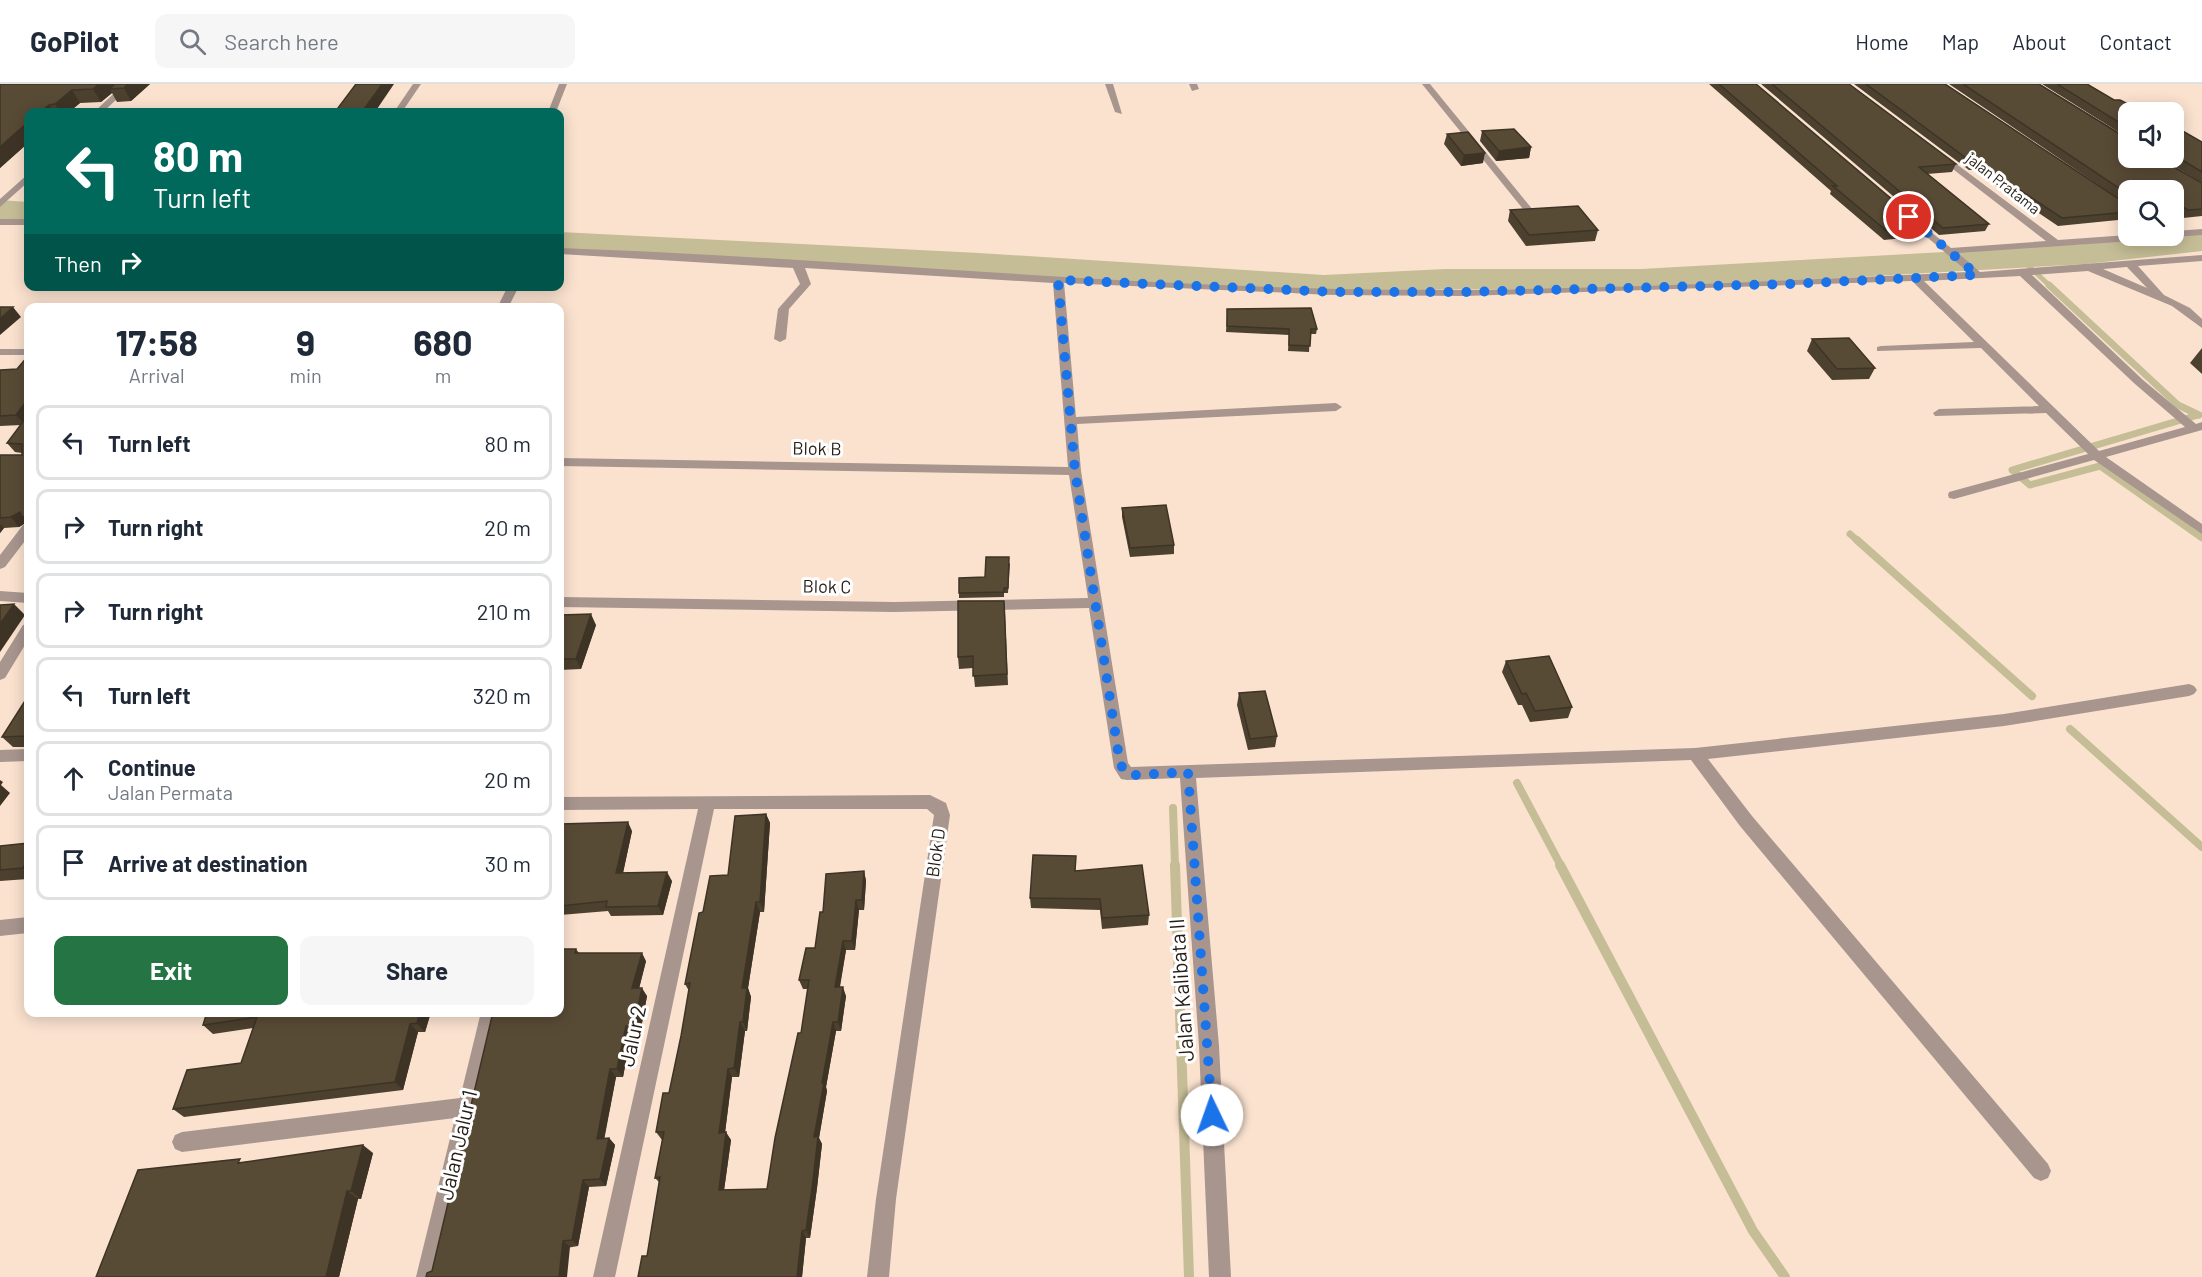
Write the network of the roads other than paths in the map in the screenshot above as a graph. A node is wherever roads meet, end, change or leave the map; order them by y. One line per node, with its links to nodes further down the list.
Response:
1 (129, 84): 6 (street)
2 (417, 84): 7 (street)
3 (563, 84): 8 (street)
4 (1109, 84): 9 (street)
5 (1426, 84): 14 (street)
6 (102, 108)
7 (401, 108)
8 (554, 108)
9 (1119, 112)
10 (1934, 150): 20 (street, jalan Pratama)
11 (24, 181): 12 (street)
12 (2, 201)
13 (1900, 209): 22 (street)
14 (1530, 212)
15 (0, 222): 16 (street)
16 (24, 222)
17 (2202, 232): 18 (street)
18 (2184, 233)
19 (2118, 239): 20 (street)
20 (2056, 244): 22 (street)
21 (564, 250): 24 (street)
22 (1952, 253): 28 (street)
23 (2202, 258): 25 (street)
24 (796, 264): 30 (street); 33 (street)
25 (2130, 264): 26 (street); 31 (street)
26 (2089, 267): 27 (street); 31 (street)
27 (2024, 273): 28 (street); 42 (street)
28 (1977, 275): 29 (street)
29 (1915, 278): 30 (street); 34 (street)
30 (1058, 280): 41 (street)
31 (2164, 298): 32 (street)
32 (2202, 325)
33 (780, 339)
34 (1983, 345): 35 (street); 39 (street)
35 (1881, 349)
36 (0, 352): 37 (street)
37 (24, 352)
38 (1336, 407): 41 (street)
39 (2049, 410): 40 (street); 43 (street)
40 (1939, 413)
41 (1071, 421): 45 (street)
42 (2198, 427): 43 (street)
43 (2097, 456): 46 (street); 47 (street)
44 (564, 462): 45 (street, Blok B)
45 (1075, 471): 53 (street)
46 (1954, 495)
47 (2202, 530)
48 (24, 533): 49 (street)
49 (0, 564)
50 (0, 596): 51 (street)
51 (24, 598)
52 (564, 602): 53 (street, Blok C)
53 (1094, 603): 60 (street)
54 (24, 635): 55 (street)
55 (0, 674)
56 (2189, 690): 57 (street)
57 (1695, 754): 60 (street); 68 (street)
58 (24, 755): 59 (street)
59 (0, 756)
60 (1188, 772): 72 (street, Jalan Kalibata II)
61 (564, 803): 62 (street, Blok D)
62 (707, 804): 70 (street, Jalur 2); 71 (street, Blok D)
63 (24, 925): 64 (street)
64 (0, 928)
65 (489, 1017): 66 (street, Jalan Jalur 1)
66 (467, 1107): 67 (street); 69 (street, Jalan Jalur 1)
67 (182, 1142)
68 (2042, 1171)
69 (427, 1277)
70 (604, 1277)
71 (878, 1277)
72 (1220, 1277)

